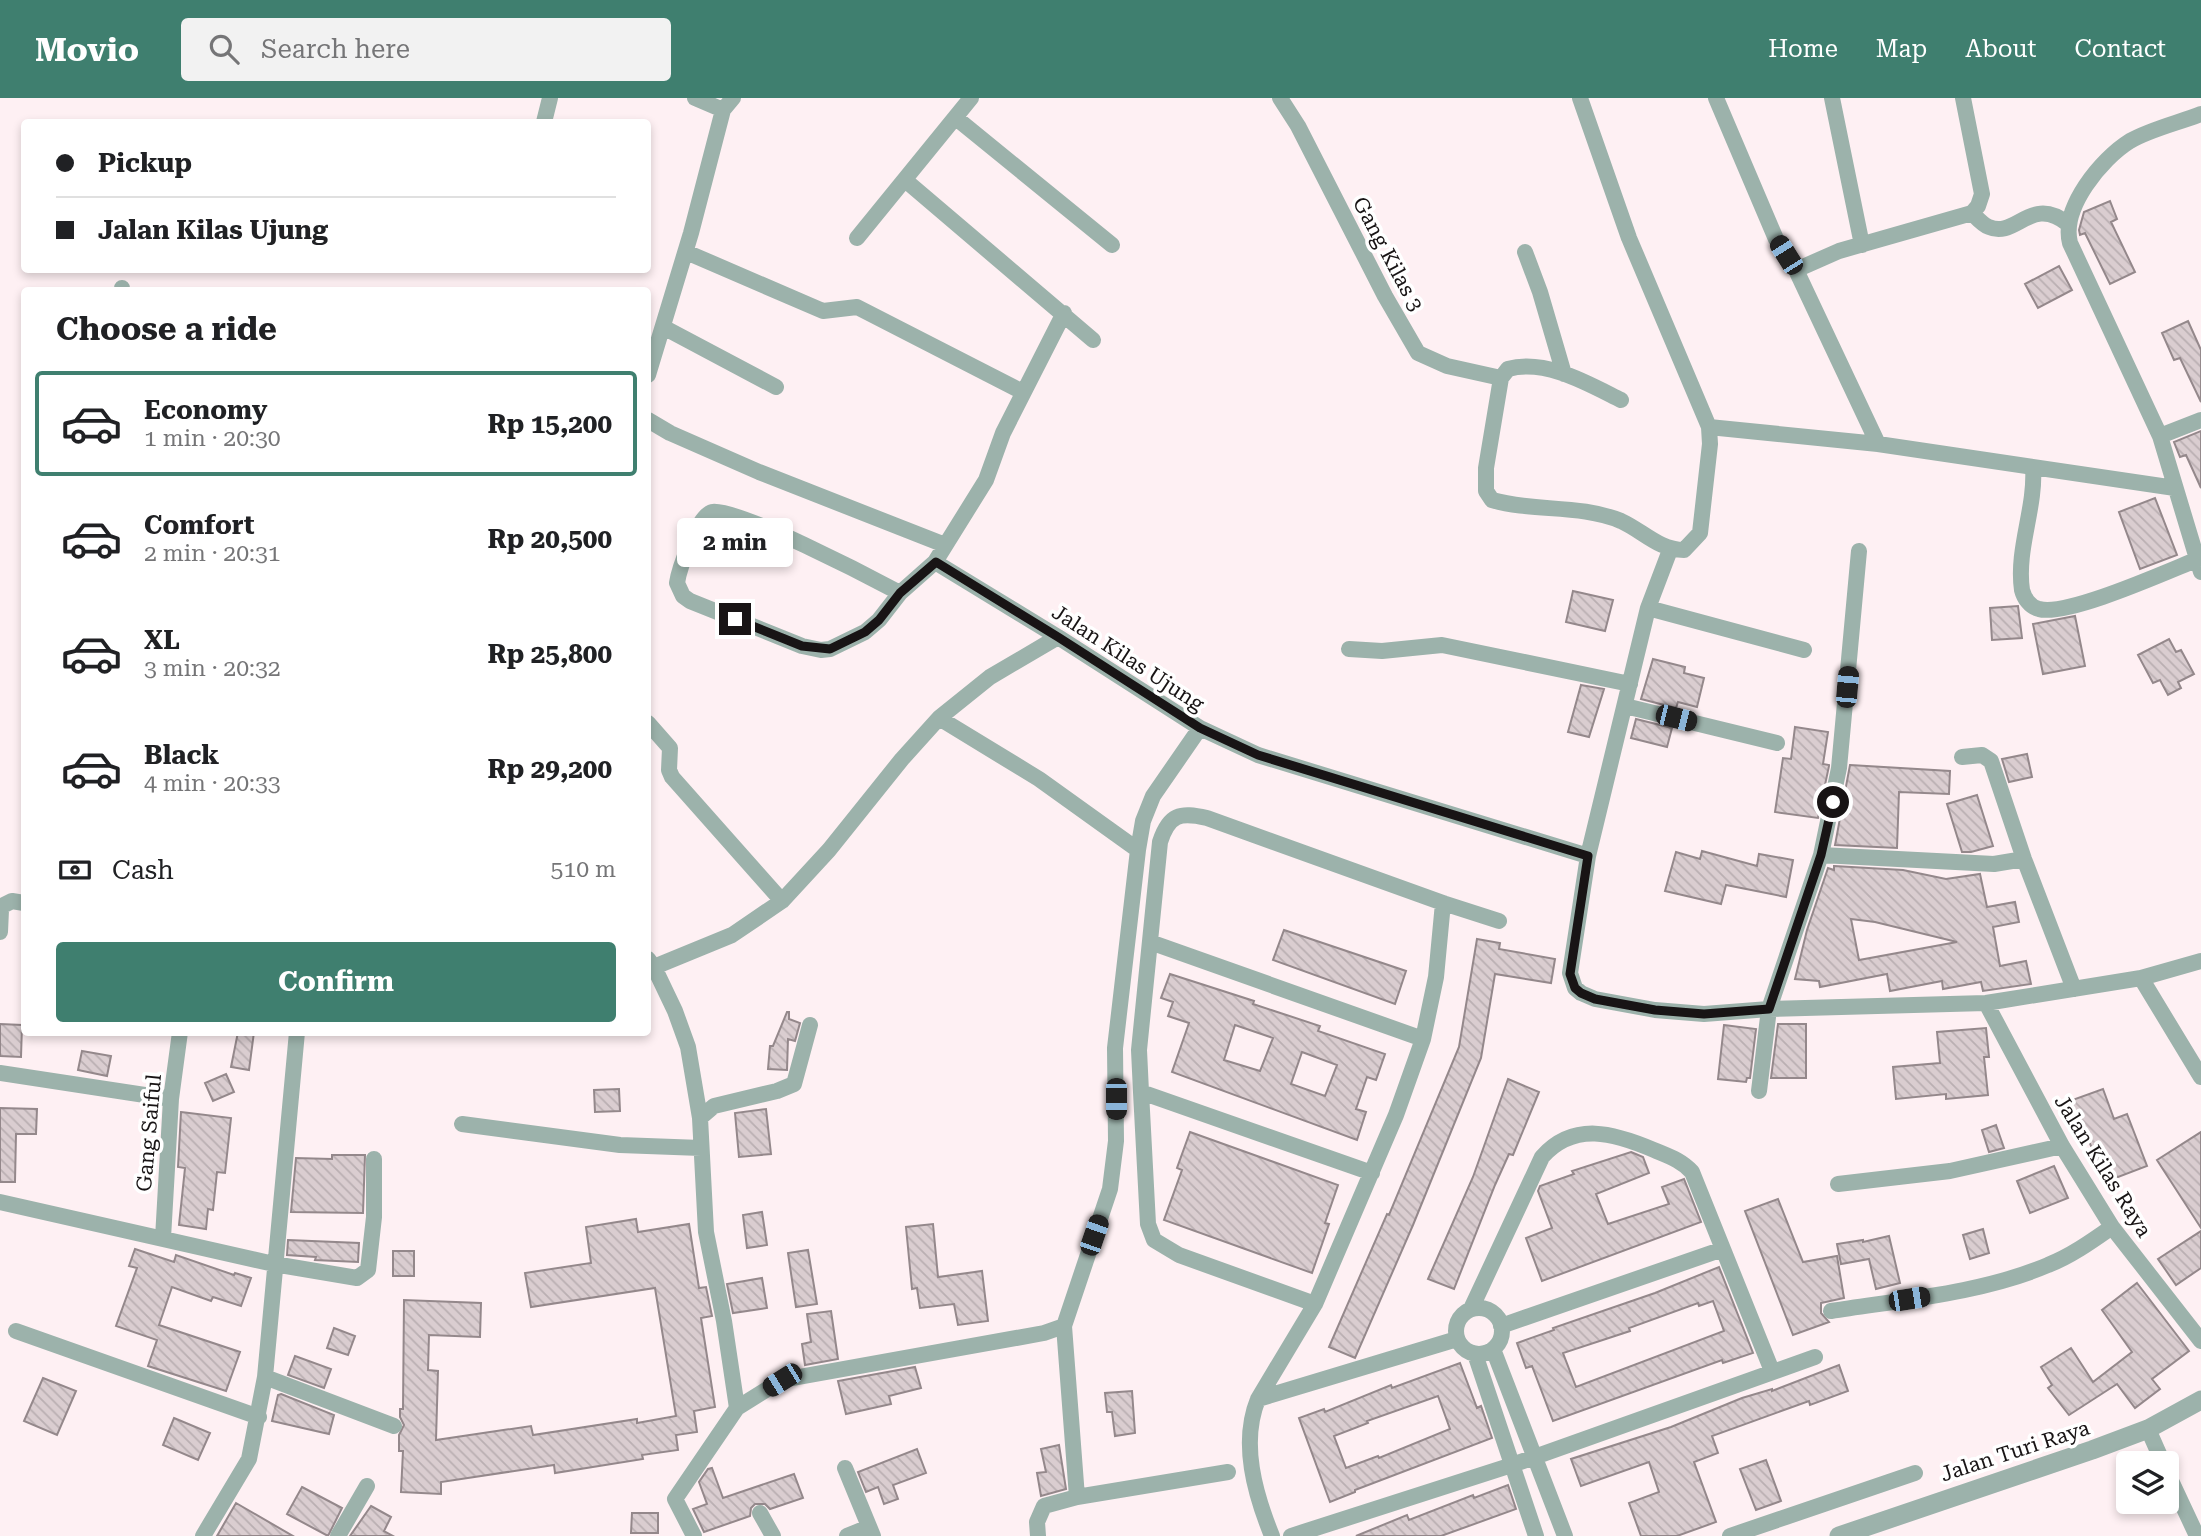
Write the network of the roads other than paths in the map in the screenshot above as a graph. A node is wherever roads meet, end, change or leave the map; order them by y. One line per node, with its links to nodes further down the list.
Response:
1 (550, 98): 12 (street)
2 (695, 98): 9 (street)
3 (971, 98): 11 (street)
4 (1280, 98): 27 (street, Gang Kilas 3)
5 (1580, 98): 33 (street)
6 (1716, 98): 21 (street)
7 (1832, 98): 18 (street)
8 (1963, 98): 14 (street)
9 (728, 104): 19 (street)
10 (2201, 114): 15 (street)
11 (956, 118): 13 (street); 17 (street)
12 (545, 119)
13 (905, 180): 16 (street); 22 (street)
14 (1972, 213): 15 (street); 18 (street)
15 (2068, 225): 34 (street)
16 (857, 237)
17 (1112, 245)
18 (1863, 245): 21 (street)
19 (686, 253): 23 (street); 29 (street)
20 (1525, 253): 26 (street)
21 (1796, 270): 35 (street)
22 (1064, 313): 24 (street); 29 (street)
23 (663, 327): 25 (street); 28 (street)
24 (1093, 340)
25 (651, 365)
26 (1564, 374): 27 (street); 30 (street)
27 (1501, 378): 39 (street)
28 (776, 387)
29 (1023, 392): 38 (street)
30 (1621, 400)
31 (2201, 420): 34 (street)
32 (651, 422): 38 (street)
33 (1709, 427): 35 (street); 39 (street)
34 (2160, 436): 37 (street)
35 (1878, 444): 36 (street)
36 (2033, 467): 37 (street); 42 (street)
37 (2175, 488): 42 (street)
38 (945, 545): 41 (street)
39 (1670, 550): 44 (street)
40 (1858, 551): 56 (street)
41 (936, 562): 43 (street); 45 (street, Jalan Kilas Ujung)
42 (2198, 566)
43 (900, 593): 43 (street)
44 (1648, 608): 47 (street); 48 (street)
45 (1058, 637): 50 (street); 52 (street, Jalan Kilas Ujung)
46 (1349, 649): 48 (street)
47 (1804, 650)
48 (1630, 684): 49 (street)
49 (1625, 706): 53 (street); 57 (street)
50 (939, 718): 55 (street); 59 (street)
51 (651, 726): 59 (street)
52 (1200, 728): 55 (street); 57 (street, Jalan Kilas Ujung)
53 (1777, 743)
54 (1962, 757): 58 (street)
55 (1138, 850): 95 (street)
56 (1821, 855): 58 (street); 70 (street)
57 (1588, 856): 70 (street)
58 (2024, 859): 68 (street)
59 (782, 901): 66 (street)
60 (21, 902): 63 (street)
61 (1443, 903): 62 (street); 64 (street); 74 (street)
62 (1499, 920)
63 (0, 932)
64 (1150, 942): 74 (street); 78 (street)
65 (2201, 961): 67 (street)
66 (651, 963): 80 (street)
67 (2141, 978): 68 (street); 76 (street)
68 (2074, 989): 69 (street)
69 (1986, 1003): 70 (street); 82 (street, Jalan Kilas Raya)
70 (1769, 1009): 77 (street)
71 (810, 1024): 80 (street)
72 (180, 1036): 79 (street, Gang Saiful)
73 (297, 1036): 91 (street)
74 (1423, 1039): 85 (street)
75 (0, 1073): 79 (street)
76 (2201, 1077)
77 (1759, 1091)
78 (1141, 1093): 85 (street); 92 (street)
79 (172, 1099): 89 (street, Gang Saiful)
80 (700, 1118): 83 (street)
81 (462, 1124): 83 (street)
82 (2062, 1146): 86 (street); 88 (street, Jalan Kilas Raya)
83 (701, 1148): 107 (street)
84 (374, 1159): 91 (street)
85 (1372, 1173): 92 (street)
86 (1838, 1184)
87 (0, 1202): 89 (street)
88 (2112, 1227): 94 (street); 99 (street, Jalan Kilas Raya)
89 (163, 1238): 91 (street)
90 (1723, 1249): 93 (street); 96 (street); 103 (street)
91 (274, 1264): 104 (street)
92 (1315, 1304): 105 (street)
93 (1471, 1309): 96 (street); 98 (street)
94 (1831, 1311)
95 (1063, 1326): 107 (street); 118 (street)
96 (1501, 1326): 100 (street)
97 (16, 1331): 108 (street)
98 (1457, 1339): 101 (street); 105 (street)
99 (2201, 1341)
100 (1493, 1349): 101 (street); 112 (street)
101 (1475, 1353): 113 (street)
102 (1815, 1357): 103 (street)
103 (1772, 1371): 112 (street)
104 (265, 1377): 108 (street); 109 (street)
105 (1258, 1399): 128 (street)
106 (2201, 1400): 110 (street, Jalan Turi Raya)
107 (737, 1408): 124 (street)
108 (259, 1417): 122 (street)
109 (394, 1426)
110 (2148, 1429): 111 (street); 133 (street, Jalan Turi Raya)
111 (2158, 1451)
112 (1535, 1457): 113 (street); 131 (street)
113 (1512, 1465): 129 (street); 130 (street)
114 (845, 1468): 121 (street)
115 (1228, 1472): 118 (street)
116 (1915, 1473): 132 (street)
117 (367, 1486): 123 (street)
118 (1077, 1497): 127 (street)
119 (2179, 1498): 134 (street)
120 (760, 1513): 125 (street)
121 (871, 1531): 126 (street)
122 (203, 1536)
123 (338, 1536)
124 (694, 1536)
125 (773, 1536)
126 (847, 1536)
127 (1038, 1536)
128 (1272, 1536)
129 (1291, 1536)
130 (1536, 1536)
131 (1565, 1536)
132 (1730, 1536)
133 (1839, 1536)
134 (2197, 1536)

